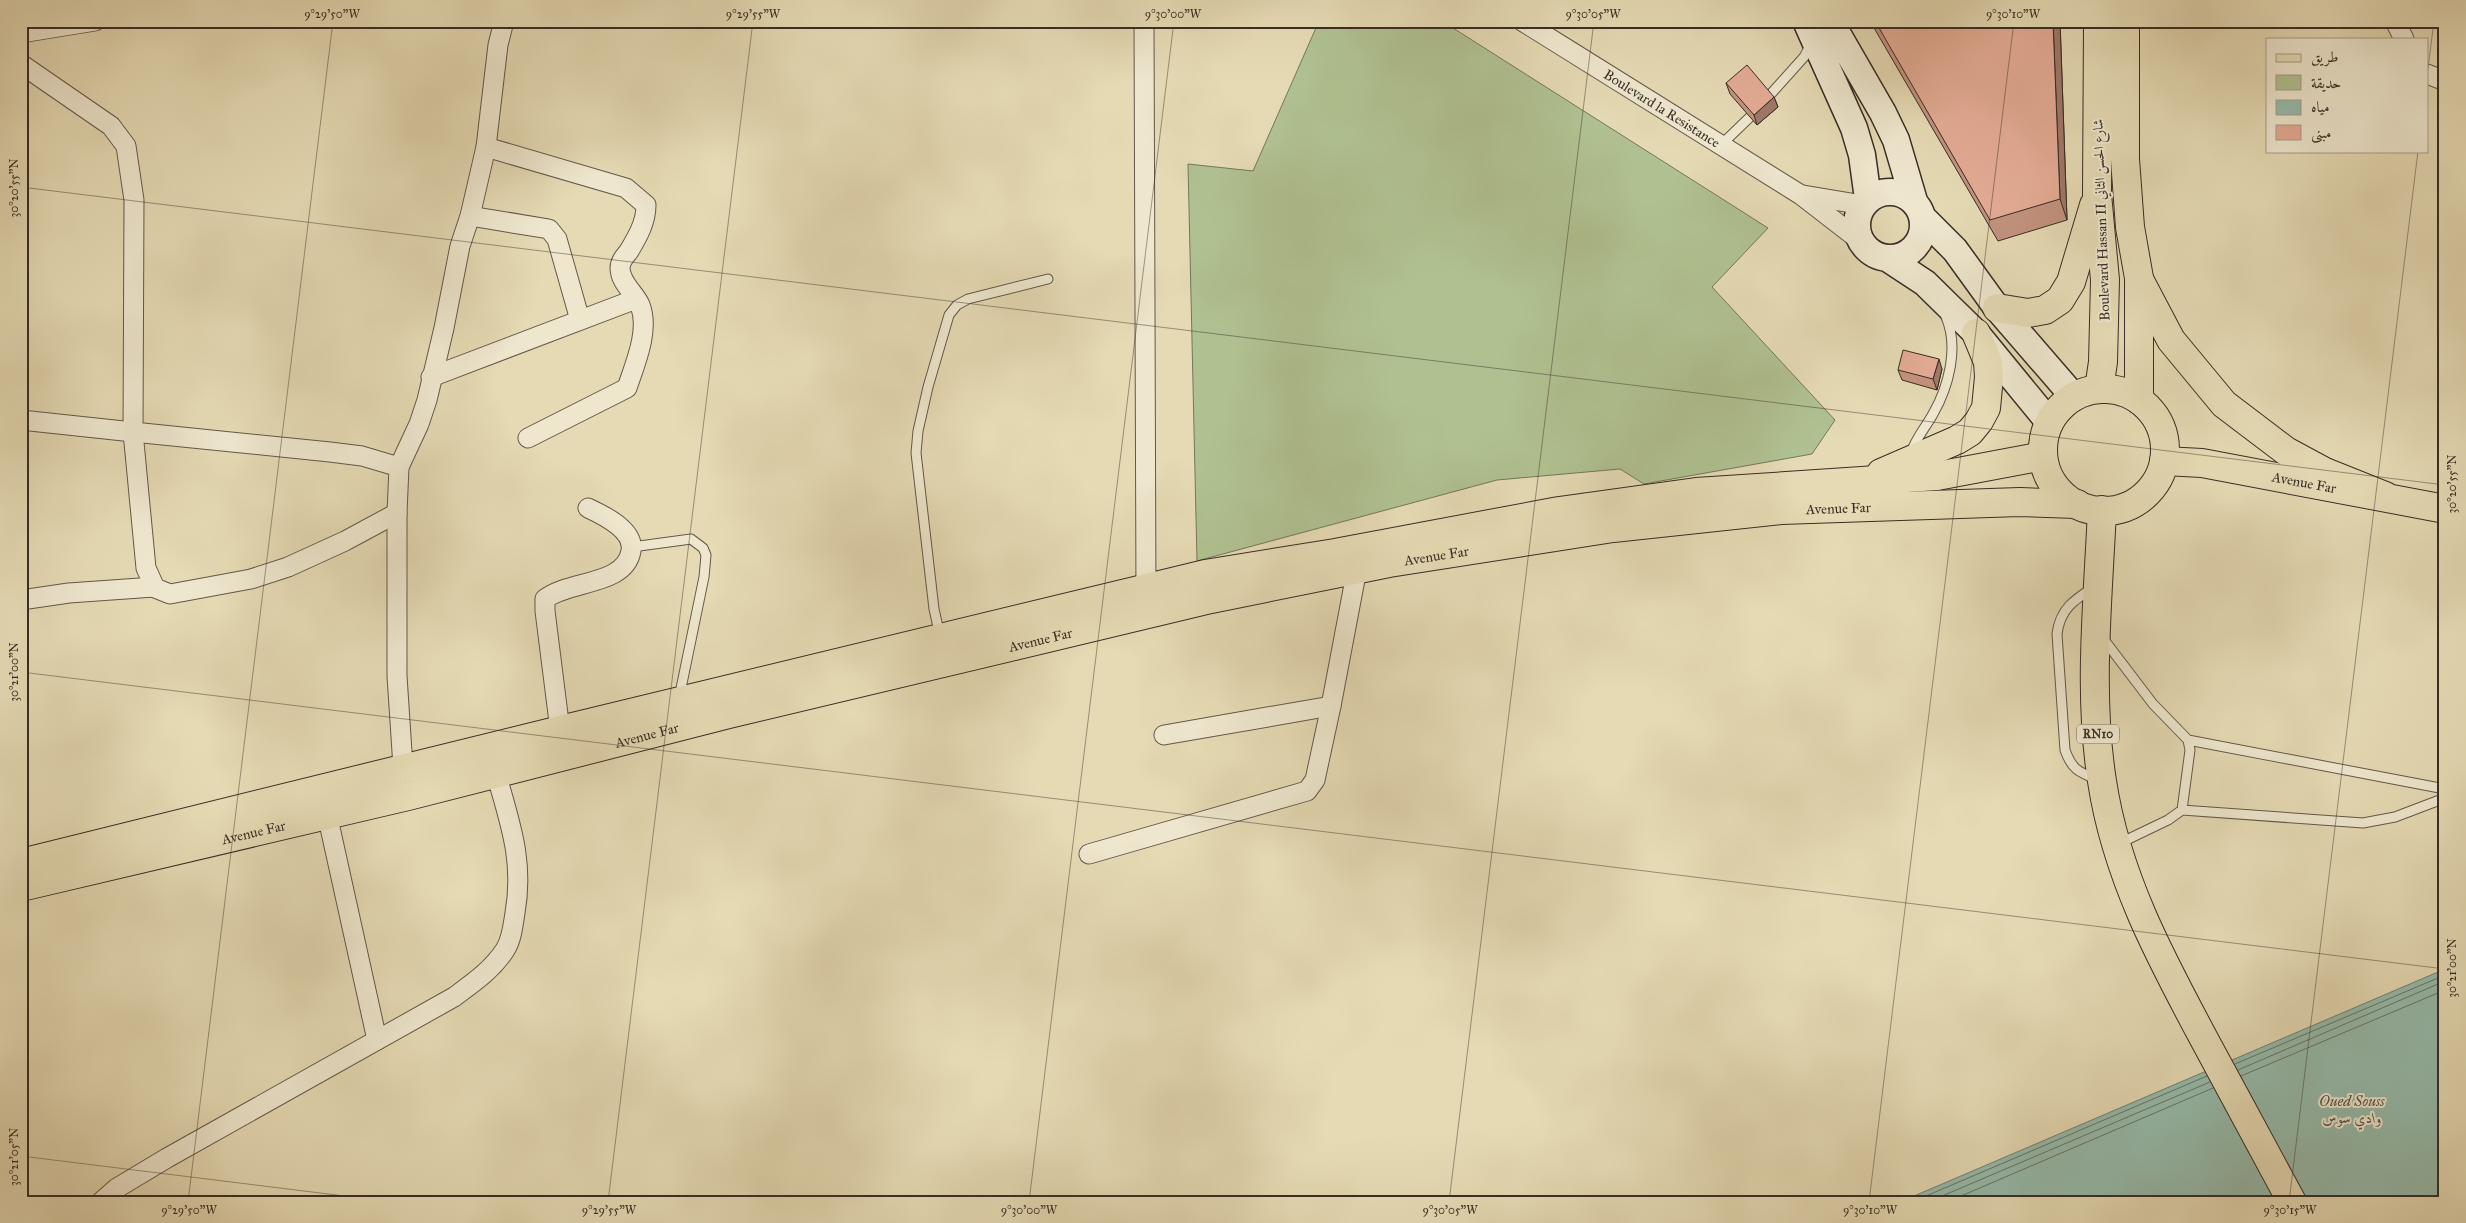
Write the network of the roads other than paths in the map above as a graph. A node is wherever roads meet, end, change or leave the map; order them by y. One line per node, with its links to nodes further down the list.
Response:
1 (95, 21): 9 (street)
2 (504, 21): 17 (street)
3 (1144, 21): 53 (street)
4 (1522, 21): 16 (street, Boulevard la Resistance)
5 (2098, 21): 18 (main road, Boulevard Hassan II شارع الحسن الثاني)
6 (2125, 21): 25 (main road, Boulevard Hassan II شارع الحسن الثاني)
7 (2395, 21): 10 (street)
8 (1816, 27): 14 (lane); 20 (main road); 21 (main road)
9 (21, 33)
10 (2404, 38)
11 (21, 64): 37 (street)
12 (2428, 74): 13 (street)
13 (2445, 81)
14 (1769, 96)
15 (1750, 117): 16 (lane)
16 (1721, 145): 19 (street, Boulevard la Resistance)
17 (486, 147): 22 (street); 28 (street)
18 (2097, 194): 29 (main road); 33 (main road, Boulevard Hassan II شارع الحسن الثاني)
19 (1801, 195): 20 (street, Boulevard la Resistance); 23 (street, Boulevard la Resistance)
20 (1866, 202): 21 (main road); 23 (main road)
21 (1918, 210): 24 (main road); 29 (main road)
22 (470, 216): 30 (street); 32 (street)
23 (1863, 243): 24 (main road)
24 (1887, 258): 27 (main road)
25 (2139, 278): 34 (main road, Boulevard Hassan II شارع الحسن الثاني); 44 (main road)
26 (1048, 279): 57 (lane)
27 (1939, 298): 31 (main road); 40 (lane)
28 (636, 299): 30 (street); 38 (street)
29 (1997, 308): 33 (main road)
30 (580, 320): 32 (street)
31 (1976, 333): 36 (main road); 40 (main road)
32 (431, 377): 42 (street)
33 (2086, 393): 34 (main road); 36 (main road)
34 (2139, 400): 41 (main road)
35 (21, 420): 37 (street)
36 (2049, 422): 39 (main road)
37 (133, 432): 42 (street); 52 (street)
38 (528, 438)
39 (2043, 456): 43 (main road, Avenue Far); 45 (main road)
40 (1908, 461): 43 (main road)
41 (2164, 461): 44 (main road, Avenue Far); 45 (main road)
42 (399, 467): 48 (street)
43 (1868, 479): 53 (main road, Avenue Far)
44 (2385, 496): 47 (main road, Avenue Far)
45 (2089, 507): 50 (main road, Avenue Far); 51 (main road, RN10)
46 (588, 508): 49 (street)
47 (2445, 509)
48 (397, 513): 52 (street); 64 (street)
49 (632, 547): 58 (lane); 60 (street)
50 (1357, 569): 55 (main road, Avenue Far); 59 (street)
51 (2098, 584): 56 (main road, RN10); 65 (lane)
52 (154, 587): 54 (street)
53 (1146, 588): 55 (street); 57 (main road, Avenue Far)
54 (21, 600)
55 (1145, 616): 63 (main road, Avenue Far)
56 (2096, 630): 62 (lane); 65 (main road, RN10)
57 (940, 638): 58 (main road, Avenue Far)
58 (678, 703): 60 (main road, Avenue Far)
59 (1332, 706): 61 (street); 72 (street)
60 (560, 730): 63 (main road, Avenue Far)
61 (1164, 735)
62 (2188, 740): 67 (lane); 69 (lane)
63 (493, 761): 64 (main road, Avenue Far); 70 (main road, Avenue Far); 75 (street)
64 (403, 767): 66 (main road, Avenue Far)
65 (2102, 781): 71 (main road, RN10)
66 (320, 788): 70 (street); 73 (main road, Avenue Far)
67 (2445, 789)
68 (2445, 798): 69 (lane)
69 (2182, 810): 71 (lane)
70 (327, 814): 74 (main road, Avenue Far); 75 (street)
71 (2116, 845): 77 (main road, RN10)
72 (1089, 854)
73 (21, 863)
74 (21, 888)
75 (377, 1040): 76 (street)
76 (101, 1202)
77 (2292, 1202)

